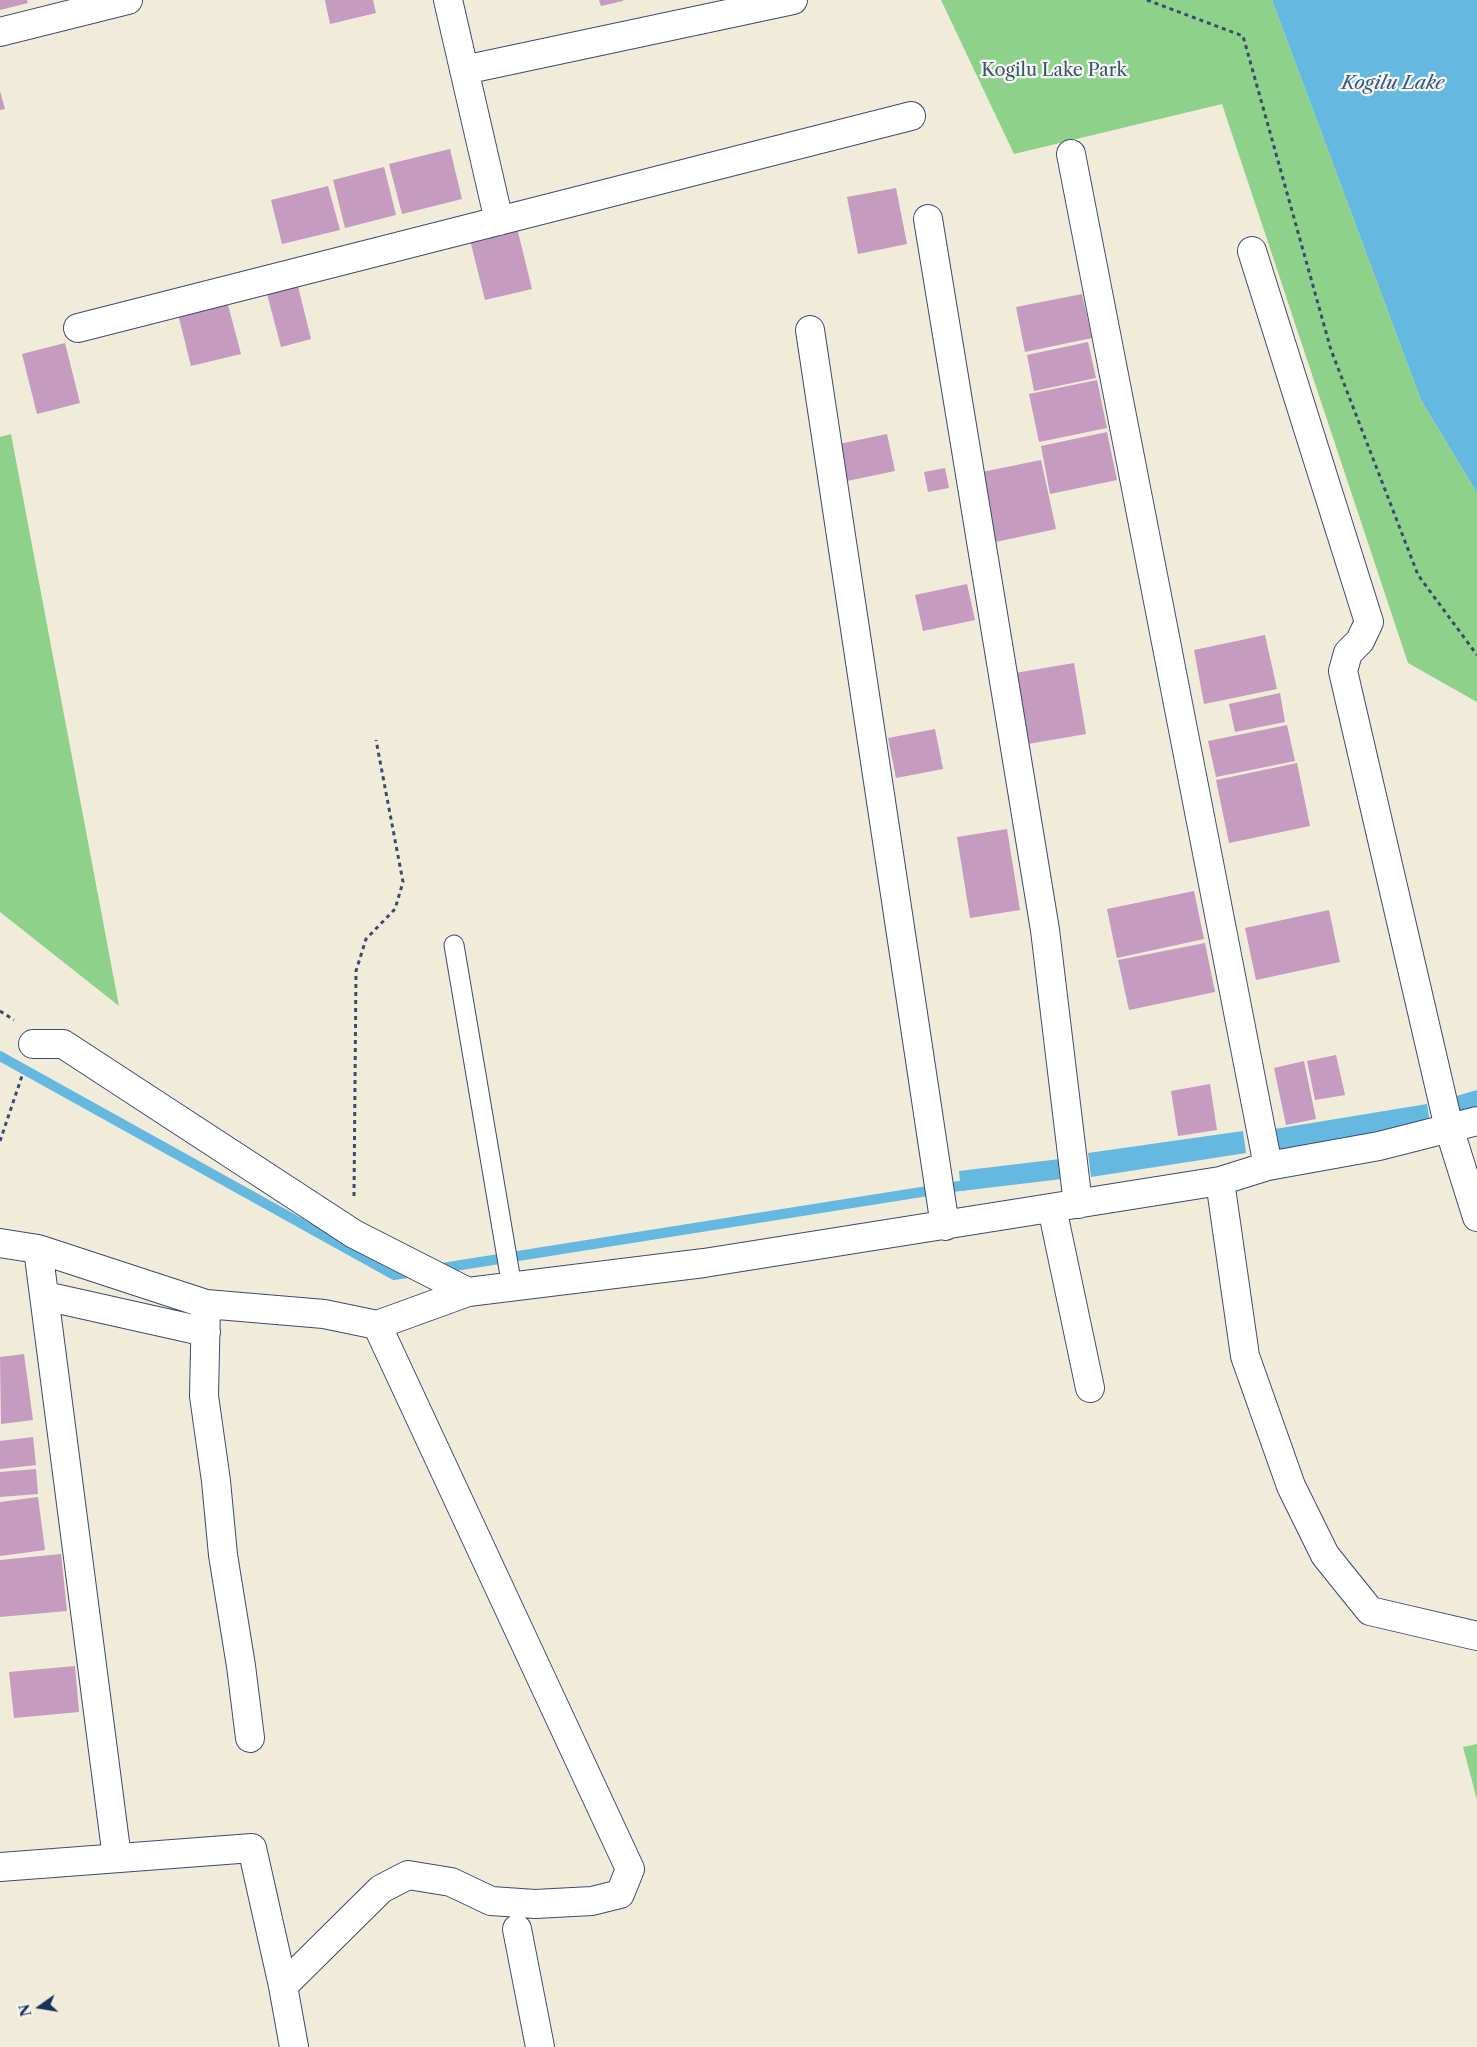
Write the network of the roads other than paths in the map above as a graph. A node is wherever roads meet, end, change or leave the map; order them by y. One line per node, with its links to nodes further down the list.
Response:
1 (128, 0): 4 (street)
2 (448, 0): 5 (street)
3 (793, 0): 5 (street)
4 (0, 32)
5 (464, 70): 9 (street)
6 (911, 116): 9 (street)
7 (1072, 154): 17 (street)
8 (928, 219): 19 (street)
9 (499, 221): 11 (street)
10 (1252, 251): 16 (street)
11 (78, 328)
12 (810, 330): 22 (street)
13 (454, 945): 25 (lane)
14 (33, 1044): 26 (street)
15 (1477, 1121): 16 (street)
16 (1449, 1128): 17 (street); 21 (street)
17 (1268, 1166): 18 (street)
18 (1220, 1181): 19 (street); 32 (street)
19 (1078, 1204): 20 (street)
20 (1052, 1208): 22 (street); 31 (street)
21 (1477, 1217)
22 (944, 1226): 25 (street)
23 (0, 1243): 24 (street)
24 (38, 1249): 27 (street); 28 (street)
25 (512, 1287): 26 (street)
26 (468, 1292): 29 (street)
27 (45, 1296): 30 (street); 34 (street)
28 (206, 1304): 29 (street); 30 (street)
29 (377, 1325): 37 (street)
30 (206, 1332): 33 (street)
31 (1090, 1388)
32 (1477, 1636)
33 (250, 1738)
34 (117, 1858): 35 (street); 37 (street)
35 (0, 1867)
36 (517, 1929): 39 (street)
37 (282, 1986): 38 (street)
38 (294, 2047)
39 (540, 2047)

